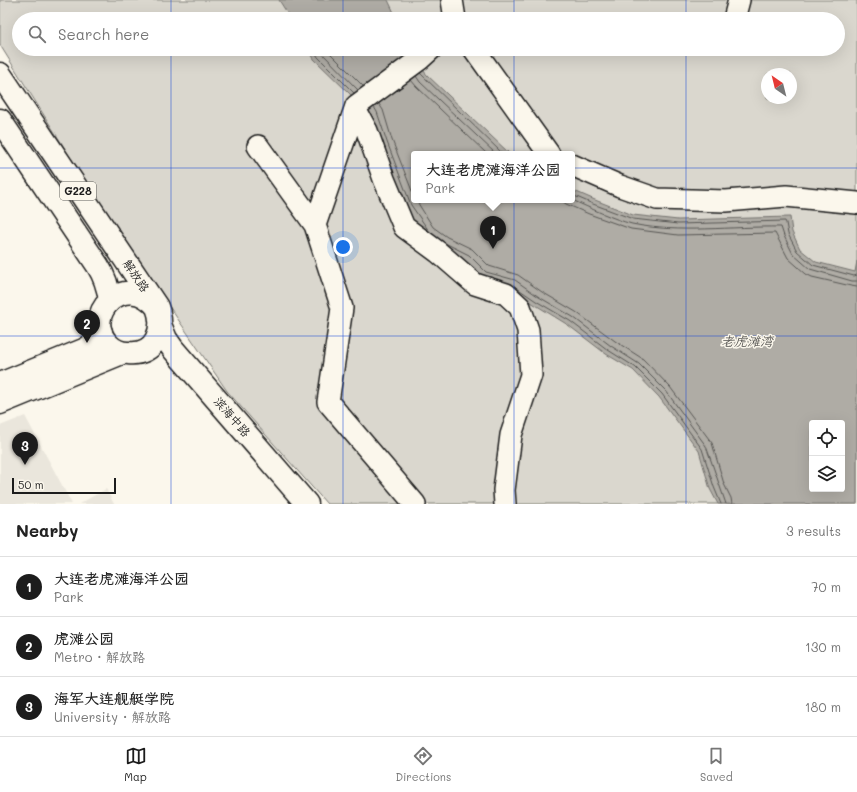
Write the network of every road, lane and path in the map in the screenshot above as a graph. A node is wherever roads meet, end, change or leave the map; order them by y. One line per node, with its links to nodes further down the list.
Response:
1 (452, 0): 3 (street)
2 (739, 0): 4 (street)
3 (455, 12)
4 (736, 12)
5 (422, 56): 8 (street)
6 (479, 56): 11 (street)
7 (0, 74): 16 (main road, 解放路 / G228)
8 (355, 108): 14 (street); 24 (street)
9 (0, 120): 15 (main road, G228)
10 (258, 146): 14 (street)
11 (547, 151)
12 (575, 166): 13 (street)
13 (857, 203)
14 (315, 225): 23 (street)
15 (110, 300): 16 (main road, 滨海中路 / G228); 17 (main road)
16 (156, 327): 18 (main road); 21 (main road, 滨海中路 / G228); 22 (main road, 滨海中路 / G228)
17 (101, 332): 18 (main road); 19 (main road)
18 (122, 353): 20 (main road)
19 (0, 384)
20 (0, 403)
21 (288, 504)
22 (307, 504)
23 (415, 504)
24 (505, 504)

